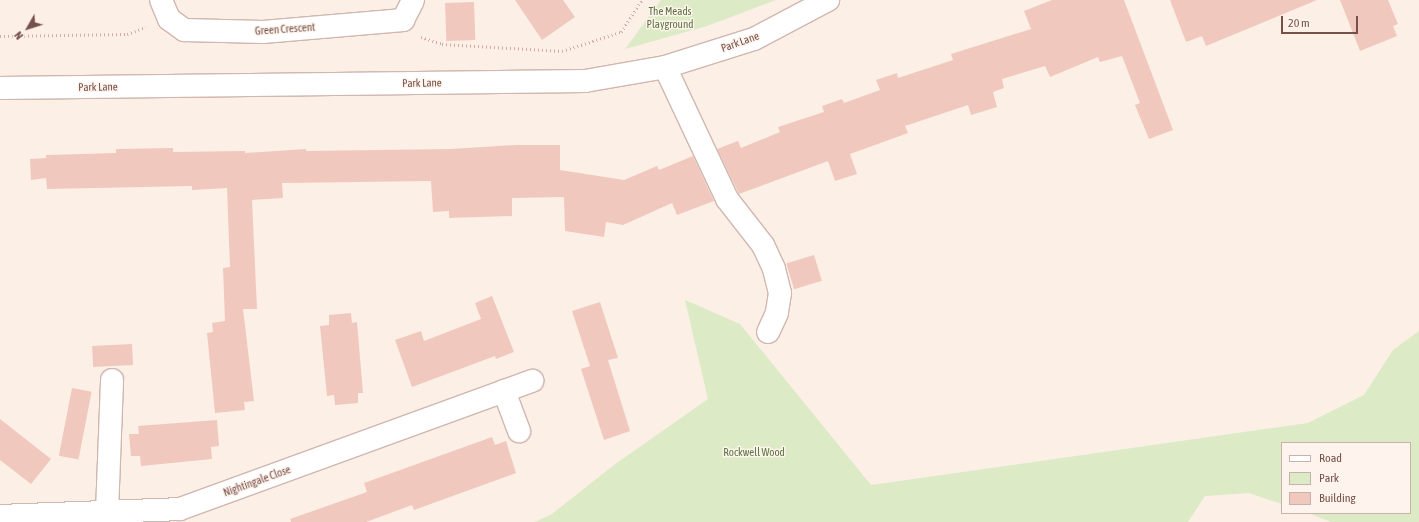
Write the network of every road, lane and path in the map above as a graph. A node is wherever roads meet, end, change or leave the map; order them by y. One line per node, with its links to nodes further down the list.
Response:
1 (413, 0): 5 (street)
2 (642, 0): 5 (path)
3 (828, 0): 7 (street, Park Lane)
4 (165, 10): 5 (street, Green Crescent); 6 (path)
5 (403, 20)
6 (0, 36)
7 (665, 67): 8 (street, Park Lane); 9 (street)
8 (0, 88)
9 (768, 332)
10 (112, 380): 14 (street)
11 (532, 380): 12 (street, Nightingale Close)
12 (504, 391): 13 (street); 15 (street, Nightingale Close)
13 (519, 431)
14 (107, 512): 15 (street, Nightingale Close); 16 (street, Nightingale Close)
15 (181, 515)
16 (0, 516)

